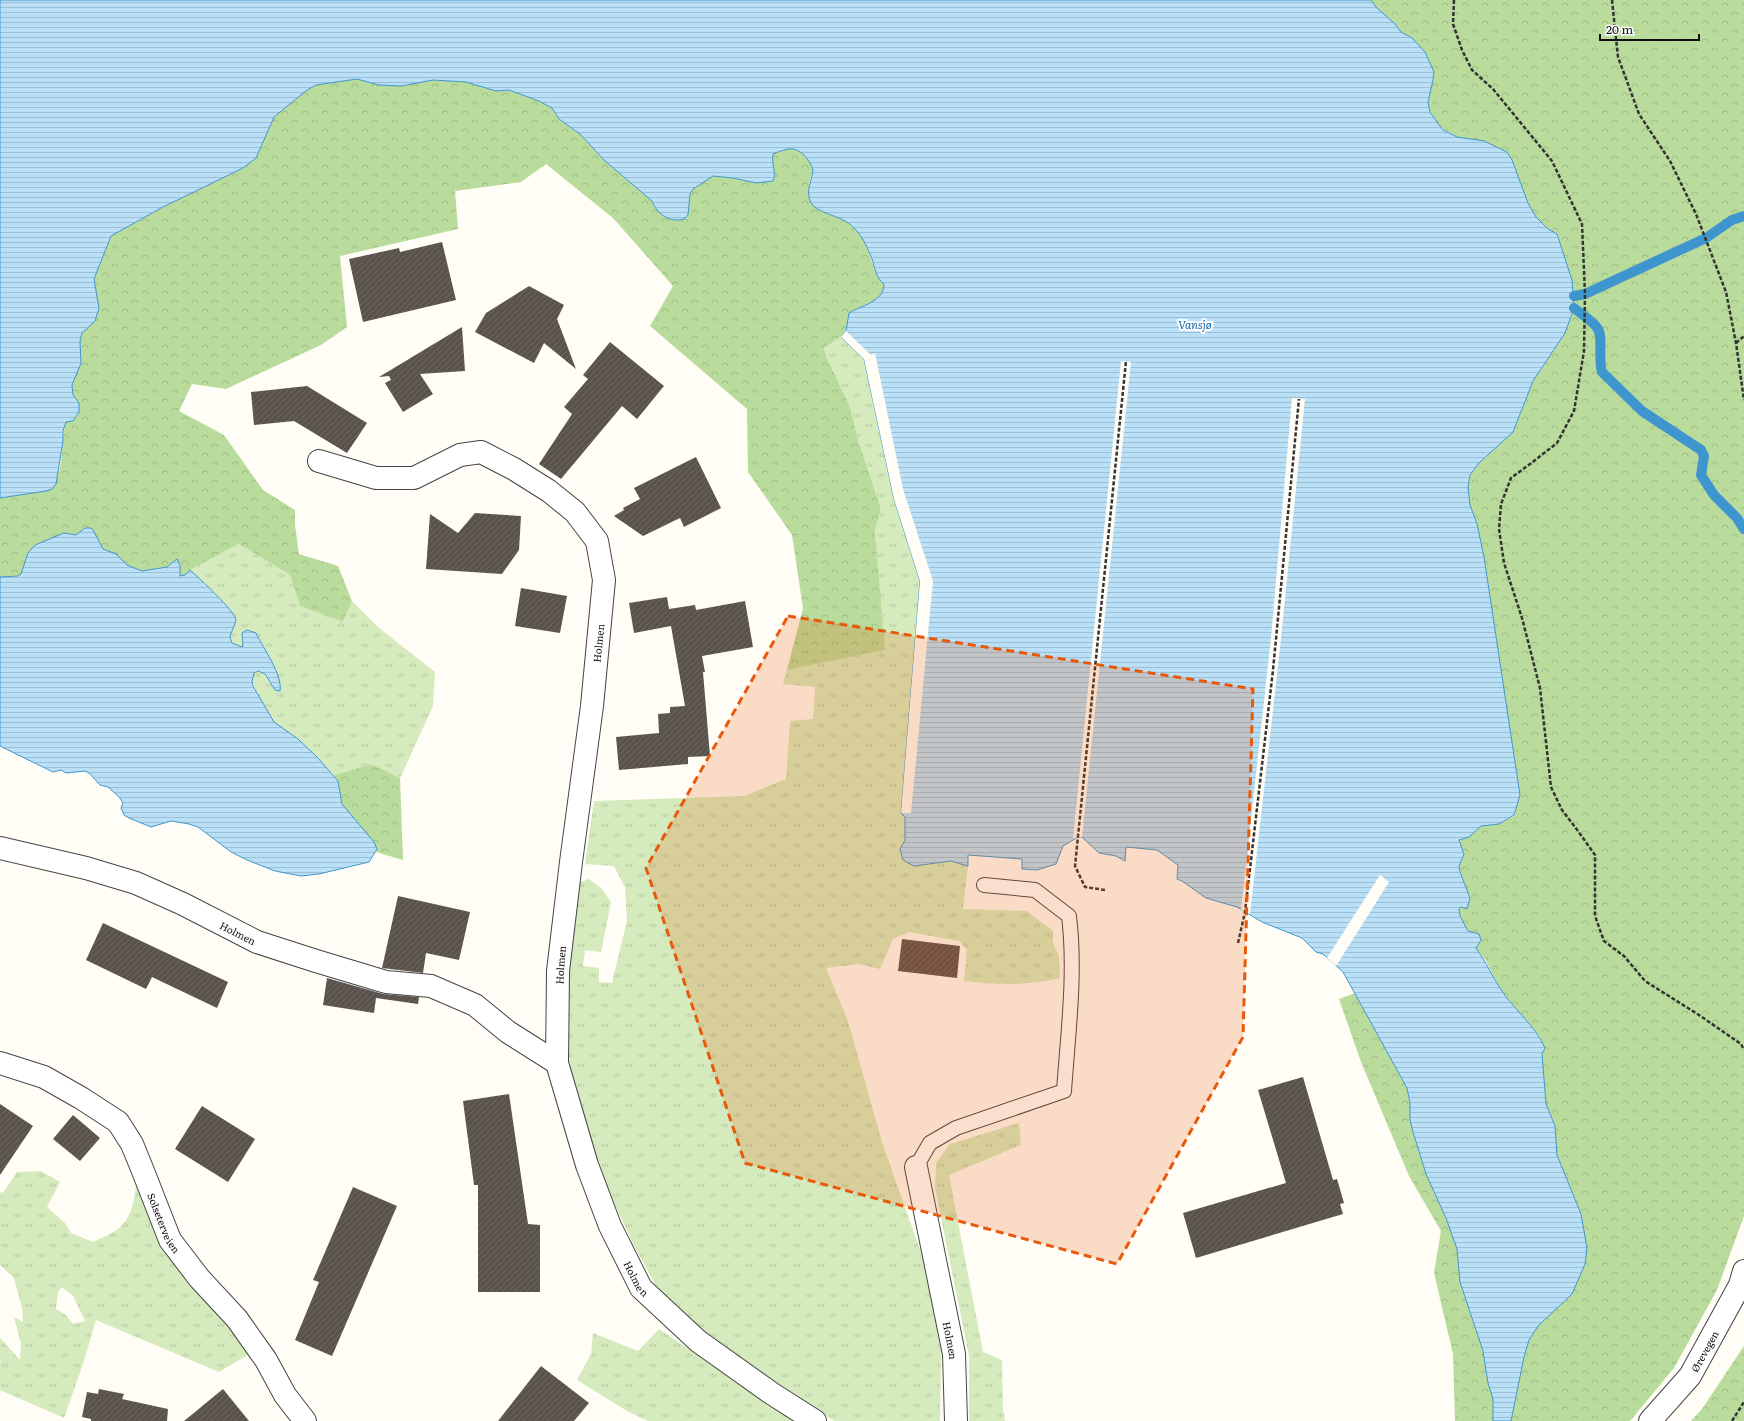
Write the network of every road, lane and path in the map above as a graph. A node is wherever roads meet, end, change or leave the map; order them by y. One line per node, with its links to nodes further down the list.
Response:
1 (1454, 0): 13 (path)
2 (1612, 0): 4 (path)
3 (1744, 336): 4 (path)
4 (1736, 343): 7 (path)
5 (1126, 361): 11 (path)
6 (1299, 399): 12 (path)
7 (1744, 400)
8 (318, 461): 15 (street, Holmen)
9 (0, 848): 15 (street, Holmen)
10 (984, 885): 16 (lane)
11 (1105, 890)
12 (1238, 943)
13 (1744, 1050)
14 (0, 1063): 19 (street, Solseterveien)
15 (557, 1063): 20 (street, Holmen)
16 (916, 1167): 21 (street, Holmen)
17 (1744, 1271): 22 (street, Ørevegen)
18 (1744, 1402): 23 (path)
19 (305, 1421)
20 (815, 1421)
21 (956, 1421)
22 (1650, 1421)
23 (1732, 1421)

